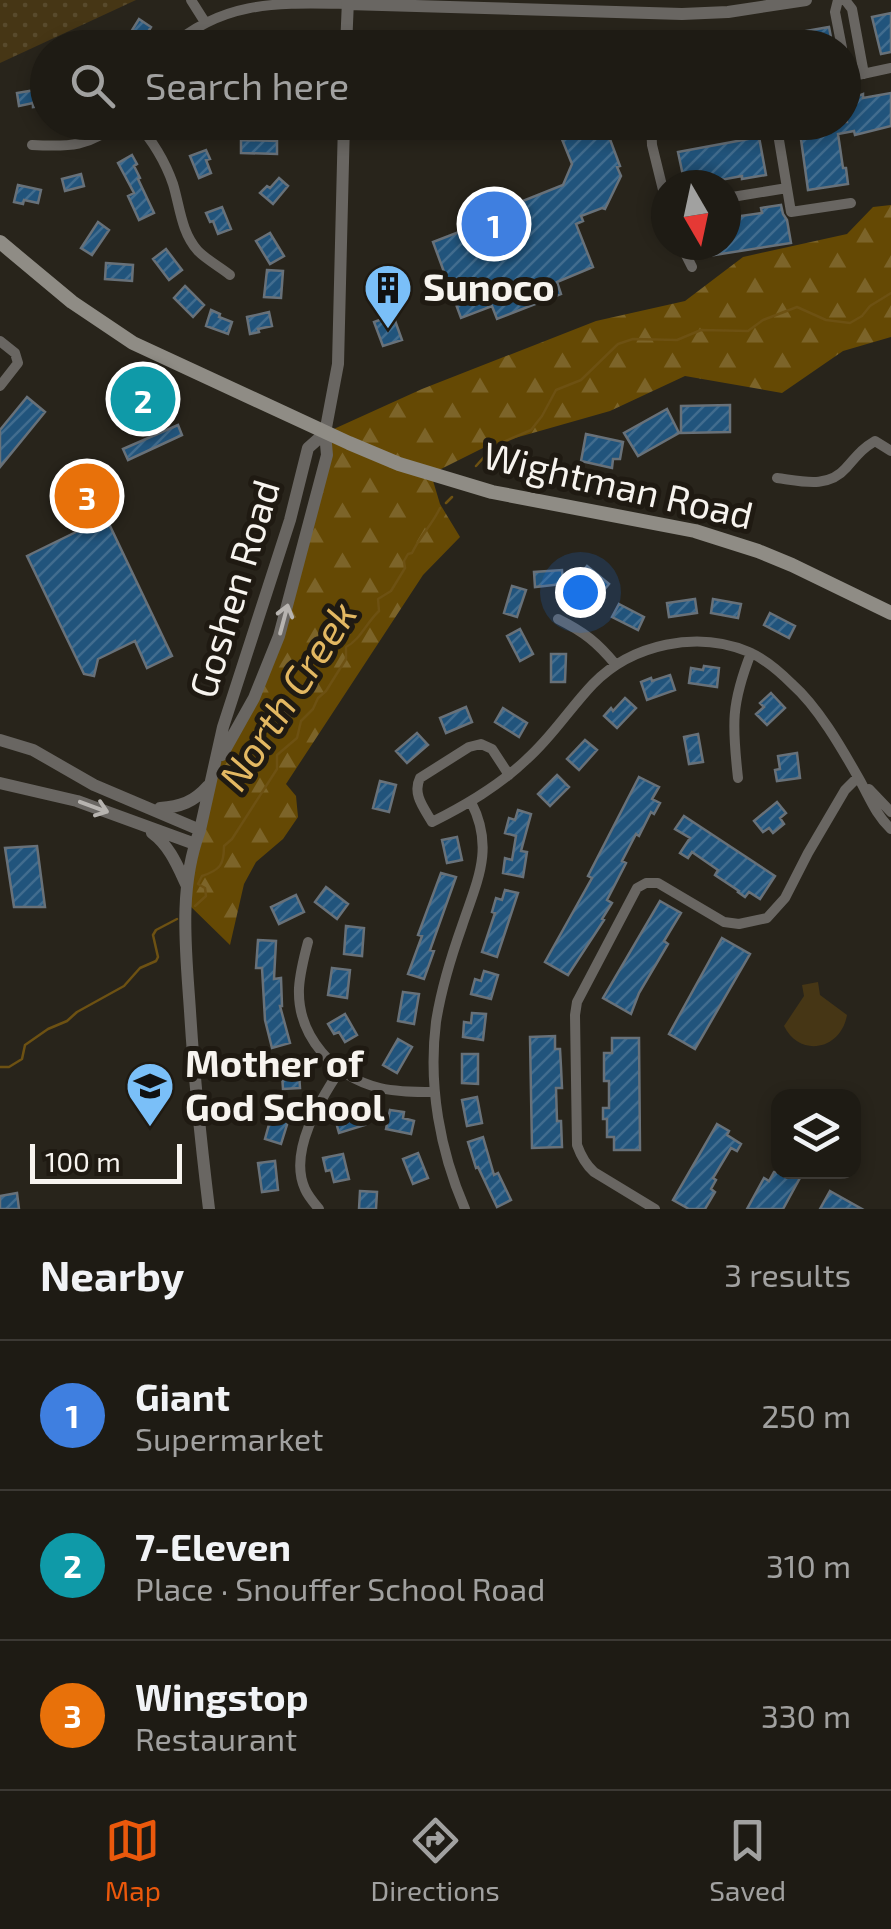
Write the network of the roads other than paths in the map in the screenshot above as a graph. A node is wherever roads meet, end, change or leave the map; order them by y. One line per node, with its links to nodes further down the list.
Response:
1 (191, 0): 6 (street)
2 (806, 0): 5 (street)
3 (838, 0): 9 (street)
4 (845, 0): 10 (street)
5 (348, 2): 6 (street); 8 (street)
6 (203, 19): 7 (street)
7 (190, 30)
8 (347, 30)
9 (839, 30)
10 (856, 30)
11 (861, 58): 13 (street)
12 (891, 68): 13 (street)
13 (864, 74): 14 (street)
14 (861, 75)
15 (91, 140): 20 (street)
16 (150, 140): 28 (street)
17 (344, 140): 31 (street, Goshen Road)
18 (653, 140): 21 (street)
19 (779, 140): 22 (street)
20 (32, 146)
21 (657, 170)
22 (787, 188): 23 (street); 24 (street)
23 (741, 196)
24 (851, 202)
25 (0, 242): 31 (main road, Wightman Road)
26 (688, 260): 27 (street)
27 (692, 267)
28 (230, 275)
29 (0, 342): 30 (street)
30 (0, 386)
31 (326, 433): 34 (main road, Wightman Road); 41 (street, Goshen Road, one-way to 31); 41 (street, Goshen Road)
32 (891, 452): 33 (street)
33 (777, 478)
34 (891, 613)
35 (558, 619): 37 (street)
36 (751, 653): 37 (street); 40 (street); 42 (street)
37 (616, 664): 39 (street)
38 (0, 740): 45 (street)
39 (510, 775): 44 (street); 44 (street)
40 (858, 777): 46 (street); 48 (street); 58 (street)
41 (212, 778): 45 (street); 49 (street, Goshen Road)
42 (738, 778)
43 (0, 784): 47 (street, one-way to 47)
44 (471, 802): 54 (street)
45 (154, 809): 49 (street)
46 (891, 812)
47 (142, 825): 50 (street); 51 (street)
48 (891, 828)
49 (200, 830): 50 (street, Goshen Road)
50 (195, 844): 51 (street, Goshen Road)
51 (188, 888): 55 (street, Goshen Road)
52 (308, 942): 53 (street)
53 (340, 1070): 54 (street); 56 (street)
54 (434, 1092): 57 (street)
55 (209, 1209)
56 (319, 1209)
57 (465, 1209)
58 (655, 1209)

